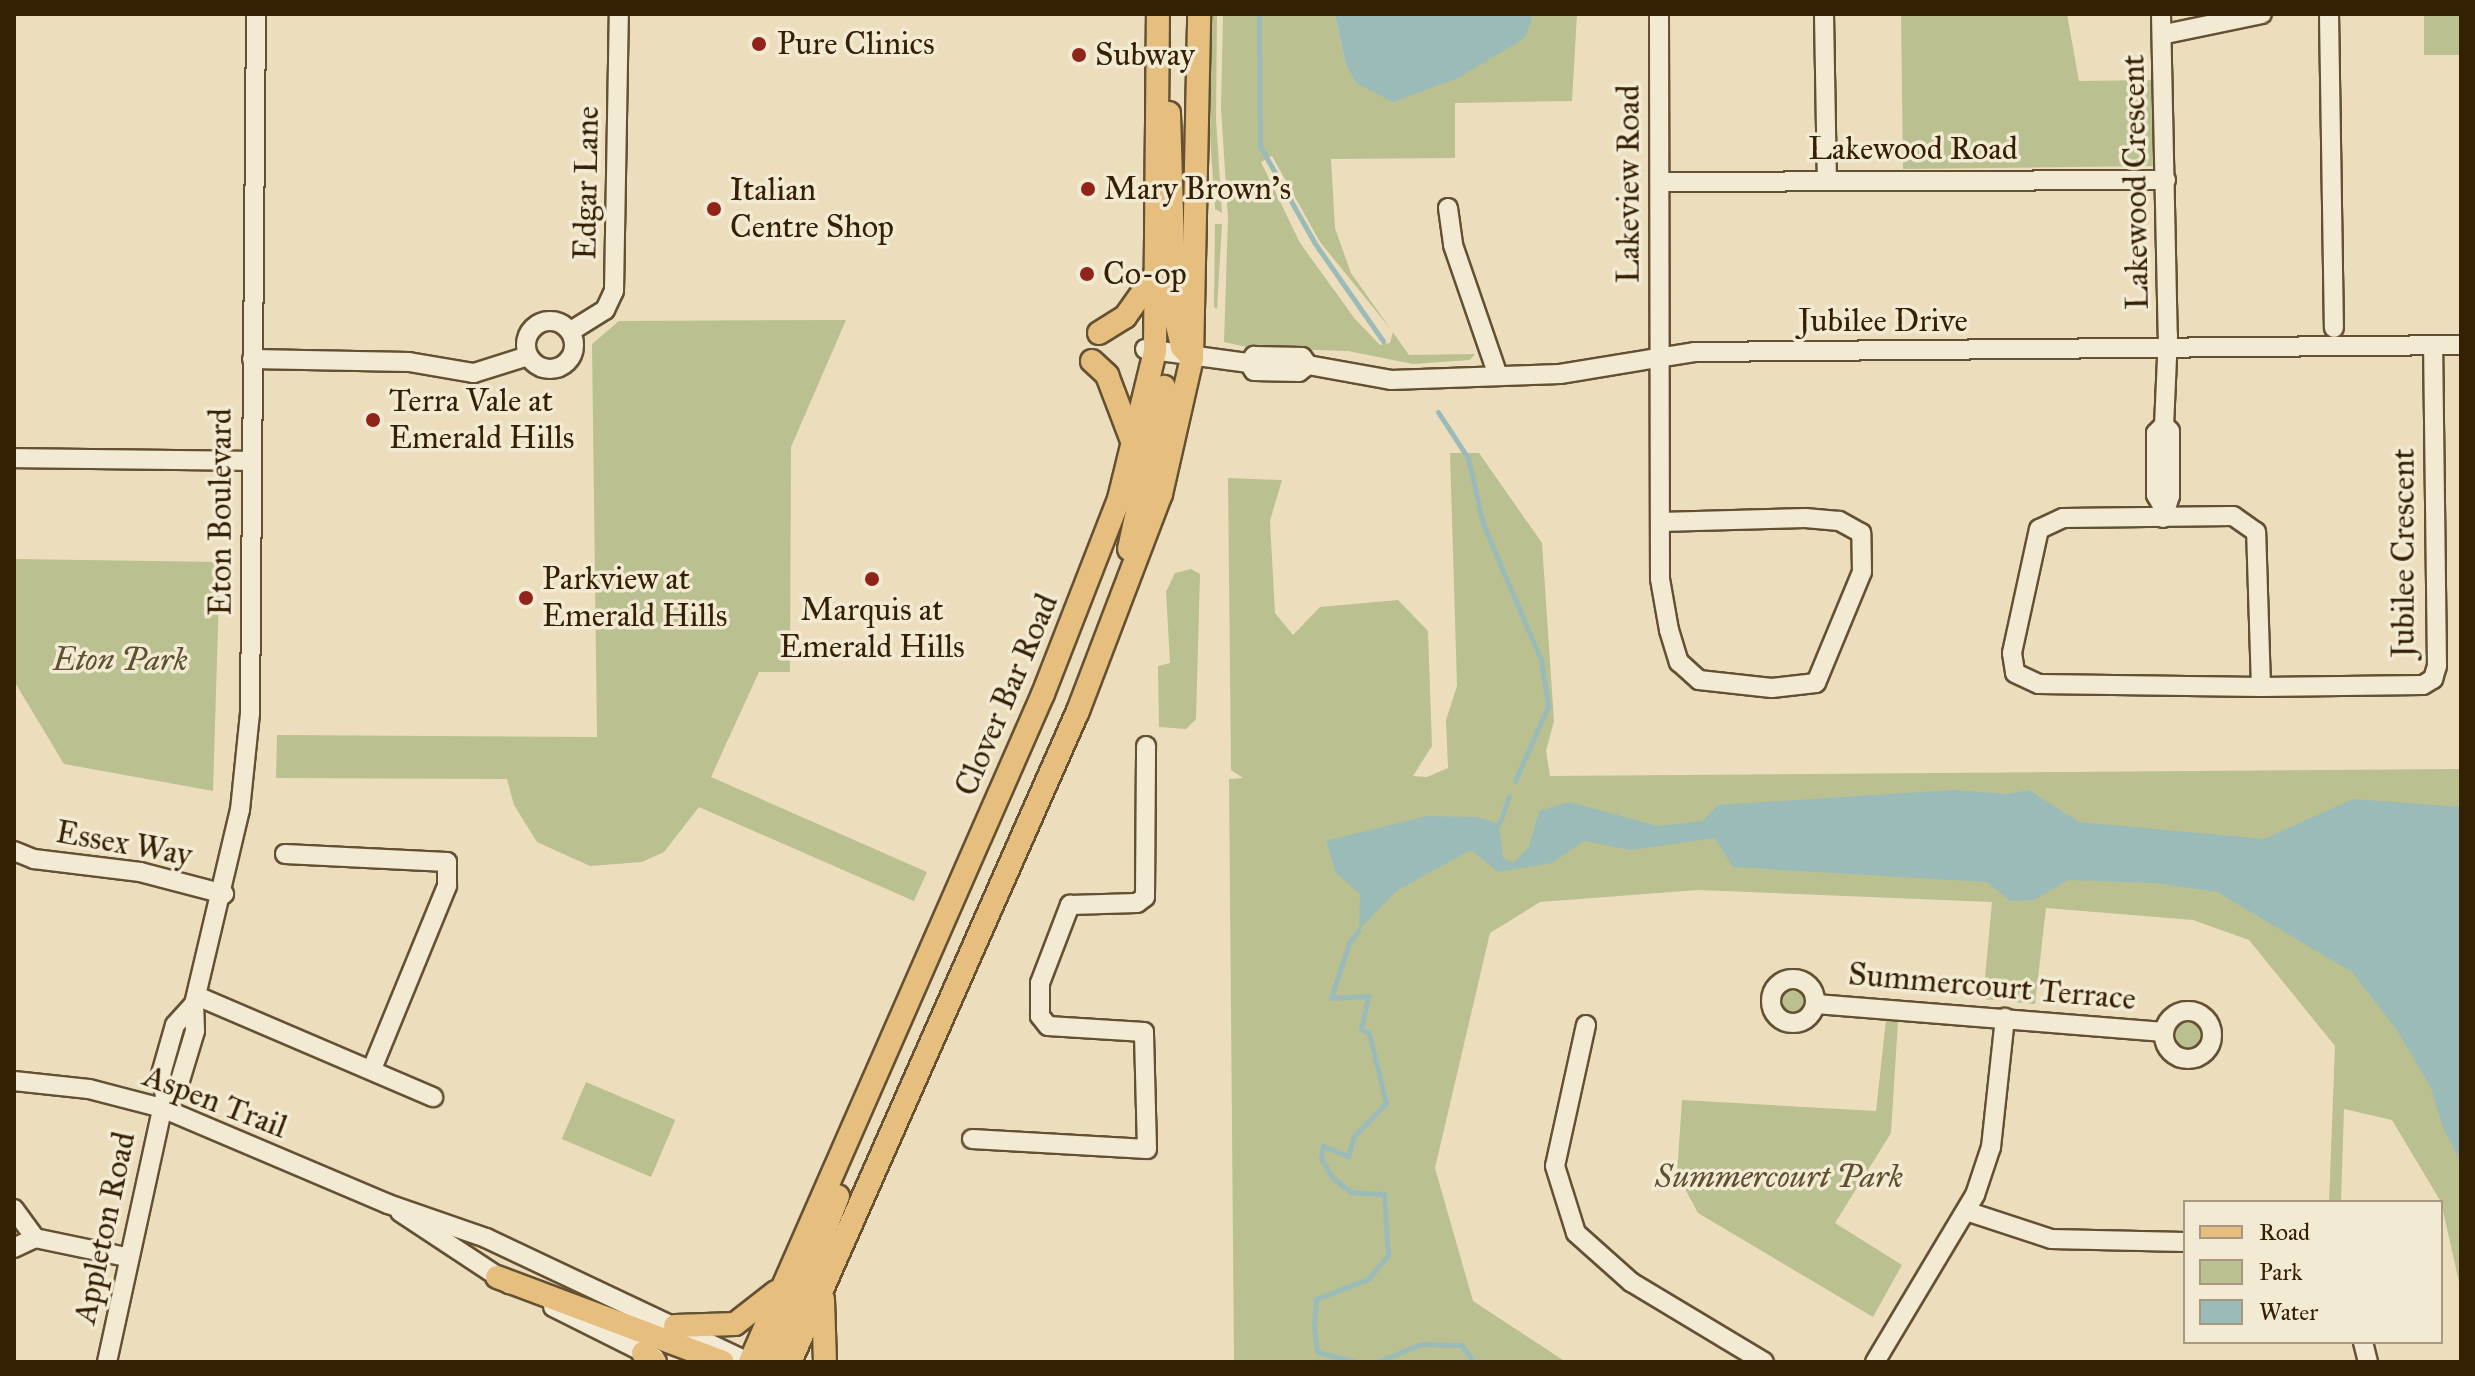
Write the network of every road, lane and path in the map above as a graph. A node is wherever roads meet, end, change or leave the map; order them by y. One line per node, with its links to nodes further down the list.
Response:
1 (256, 14): 28 (street, Eton Boulevard)
2 (619, 14): 19 (street, Edgar Lane)
3 (1190, 14): 12 (main road)
4 (1199, 14): 12 (main road)
5 (1659, 14): 15 (street, Lakeview Road)
6 (1824, 14): 13 (street)
7 (2161, 14): 11 (street, Lakewood Crescent)
8 (2262, 14): 11 (street)
9 (2329, 14): 18 (street)
10 (1158, 17): 17 (main road, Clover Bar Road); 27 (main road)
11 (2165, 34): 14 (street, Lakewood Crescent)
12 (1199, 63): 27 (main road)
13 (1827, 178): 14 (street, Lakewood Road); 15 (street, Lakewood Road)
14 (2166, 180): 24 (street, Lakewood Crescent)
15 (1661, 182): 25 (street, Lakeview Road)
16 (1448, 208): 30 (street)
17 (1157, 272): 20 (main road); 23 (main road, Clover Bar Road)
18 (2334, 328)
19 (571, 331): 26 (street); 26 (street)
20 (1099, 333)
21 (2461, 345): 22 (street, Jubilee Drive)
22 (2433, 348): 24 (street, Jubilee Drive); 37 (street, Jubilee Crescent)
23 (1150, 350): 27 (street); 31 (main road, Clover Bar Road); 36 (main road)
24 (2168, 350): 25 (street, Jubilee Drive); 34 (street)
25 (1659, 355): 30 (street, Jubilee Drive); 35 (street, Lakeview Road)
26 (528, 356): 28 (street)
27 (1192, 358): 30 (street, Jubilee Drive); 36 (main road)
28 (252, 359): 33 (street, Eton Boulevard)
29 (1092, 361): 31 (main road)
30 (1497, 373)
31 (1134, 446): 52 (main road, Clover Bar Road)
32 (14, 458): 33 (street)
33 (252, 461): 41 (street, Eton Boulevard)
34 (2163, 513): 37 (street, Jubilee Crescent); 37 (street, Jubilee Crescent)
35 (1660, 522): 35 (street)
36 (1116, 614): 62 (main road)
37 (2261, 687)
38 (1146, 746): 51 (street)
39 (14, 851): 41 (street, Essex Way)
40 (285, 854): 47 (street)
41 (224, 894): 42 (street, Eton Boulevard)
42 (195, 1000): 47 (street); 50 (street, Eton Boulevard)
43 (1816, 1004): 44 (street, Summercourt Terrace)
44 (2005, 1018): 46 (street, Summercourt Terrace); 55 (street)
45 (1586, 1025): 71 (street)
46 (2164, 1032)
47 (372, 1069): 49 (street)
48 (14, 1081): 50 (street, Aspen Trail)
49 (433, 1097)
50 (164, 1102): 53 (street, Aspen Trail); 59 (street, Appleton Road)
51 (972, 1139)
52 (848, 1140): 61 (main road, Clover Bar Road); 68 (main road)
53 (388, 1204): 60 (street, Aspen Trail); 63 (street, Aspen Trail)
54 (14, 1209): 56 (street)
55 (1966, 1211): 57 (street); 72 (street)
56 (35, 1238): 58 (street); 59 (street)
57 (2183, 1242)
58 (14, 1248)
59 (126, 1257): 65 (street, Appleton Road)
60 (497, 1277): 64 (street, Aspen Trail); 66 (main road)
61 (783, 1286): 63 (main road); 67 (main road, Clover Bar Road)
62 (823, 1290): 69 (main road); 70 (main road)
63 (675, 1326): 67 (street, Aspen Trail)
64 (654, 1359)
65 (107, 1362)
66 (723, 1362)
67 (749, 1362)
68 (773, 1362)
69 (790, 1362)
70 (825, 1362)
71 (1764, 1362)
72 (1875, 1362)

